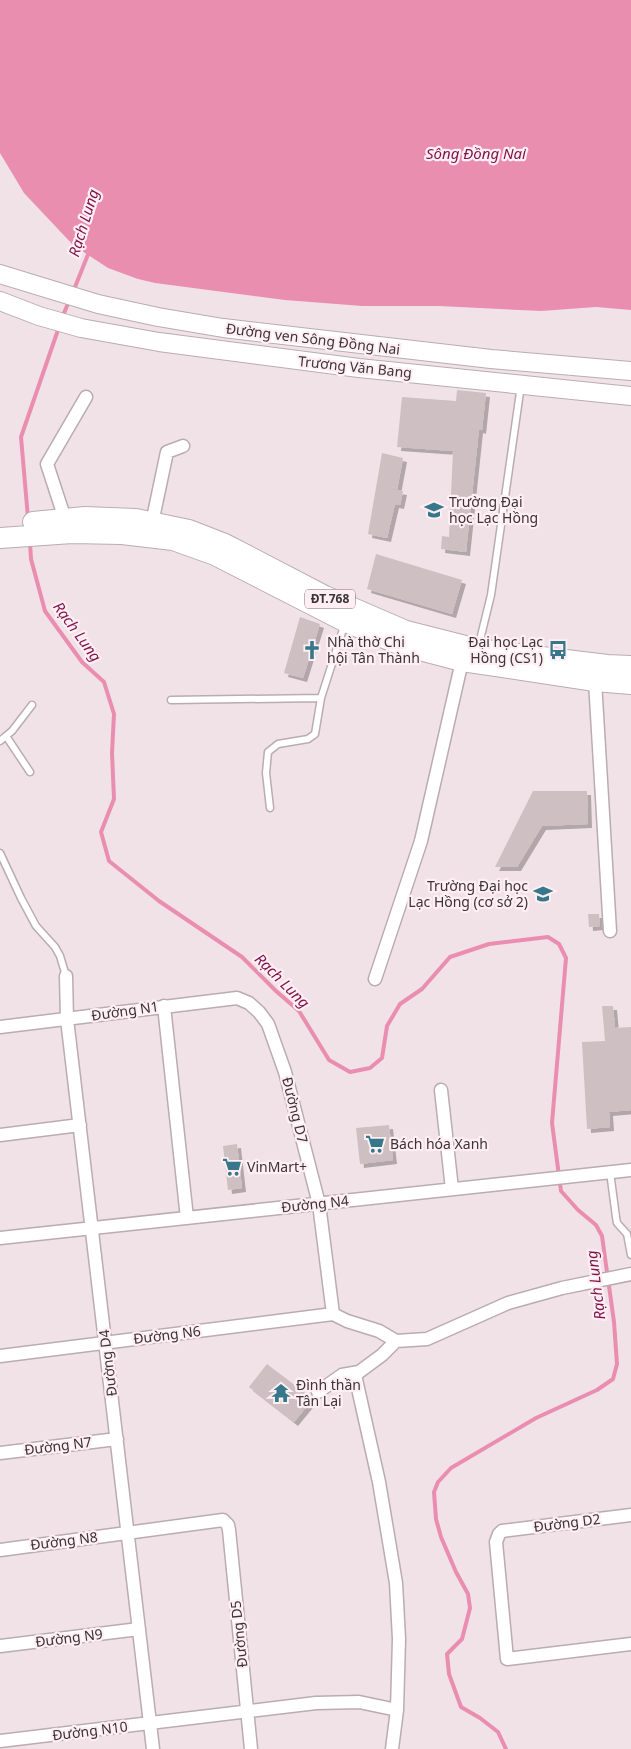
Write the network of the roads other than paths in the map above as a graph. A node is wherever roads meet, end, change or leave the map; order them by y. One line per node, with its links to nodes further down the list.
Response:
1 (0, 274): 3 (main road, Đường ven Sông Đồng Nai)
2 (0, 301): 5 (main road, Trương Văn Bang)
3 (631, 371)
4 (520, 392): 15 (lane)
5 (631, 396)
6 (86, 397): 8 (street)
7 (183, 446): 9 (street)
8 (65, 519): 9 (main road, ĐT.768); 11 (main road, ĐT.768)
9 (152, 523): 14 (main road, ĐT.768)
10 (0, 524): 11 (main road, ĐT.768)
11 (29, 529): 12 (main road, ĐT.768); 13 (main road, ĐT.768)
12 (0, 538)
13 (346, 622): 14 (main road, ĐT.768); 19 (lane)
14 (403, 638): 15 (main road, ĐT.768)
15 (469, 655): 16 (main road, ĐT.768); 17 (main road, ĐT.768); 29 (street)
16 (631, 666)
17 (595, 681): 18 (main road, ĐT.768); 27 (street)
18 (631, 684)
19 (321, 698): 20 (lane); 25 (lane)
20 (171, 700)
21 (32, 705): 22 (lane)
22 (6, 736): 23 (lane); 24 (lane)
23 (0, 741)
24 (30, 772)
25 (270, 808)
26 (0, 853): 28 (lane)
27 (610, 931)
28 (66, 976): 32 (street, Đường D4)
29 (375, 979)
30 (249, 1003): 31 (street, Đường N1); 40 (street, Đường D7)
31 (164, 1006): 32 (street, Đường N1); 41 (street)
32 (68, 1019): 33 (street, Đường N1); 35 (street, Đường D4)
33 (0, 1027)
34 (441, 1090): 39 (street)
35 (80, 1125): 36 (street); 42 (street, Đường D4)
36 (0, 1136)
37 (631, 1170): 38 (street, Đường N4)
38 (610, 1172): 39 (street, Đường N4); 44 (lane)
39 (452, 1189): 40 (street, Đường N4)
40 (319, 1204): 41 (street, Đường N4); 46 (street, Đường D7)
41 (187, 1218): 42 (street, Đường N4)
42 (92, 1228): 43 (street, Đường N4); 48 (street, Đường D4)
43 (0, 1238)
44 (631, 1255)
45 (631, 1274): 47 (street)
46 (333, 1314): 47 (street); 48 (street, Đường N6)
47 (396, 1341): 50 (street)
48 (105, 1343): 49 (street, Đường N6); 52 (street, Đường D4)
49 (0, 1356)
50 (359, 1372): 51 (street); 61 (street)
51 (318, 1392)
52 (116, 1439): 53 (street, Đường N7); 56 (street, Đường D4)
53 (0, 1454)
54 (631, 1515): 59 (street, Đường D2)
55 (223, 1520): 56 (street, Đường N8); 62 (street, Đường D5)
56 (127, 1533): 57 (street, Đường N8); 58 (street, Đường D4)
57 (0, 1550)
58 (139, 1630): 60 (street, Đường N9); 63 (street, Đường D4)
59 (631, 1644)
60 (0, 1646)
61 (397, 1710): 62 (street, Đường N10); 67 (street)
62 (247, 1712): 63 (street, Đường N10); 66 (street, Đường D5)
63 (150, 1724): 64 (street, Đường N10); 65 (street, Đường D4)
64 (0, 1741)
65 (153, 1749)
66 (251, 1749)
67 (392, 1749)

